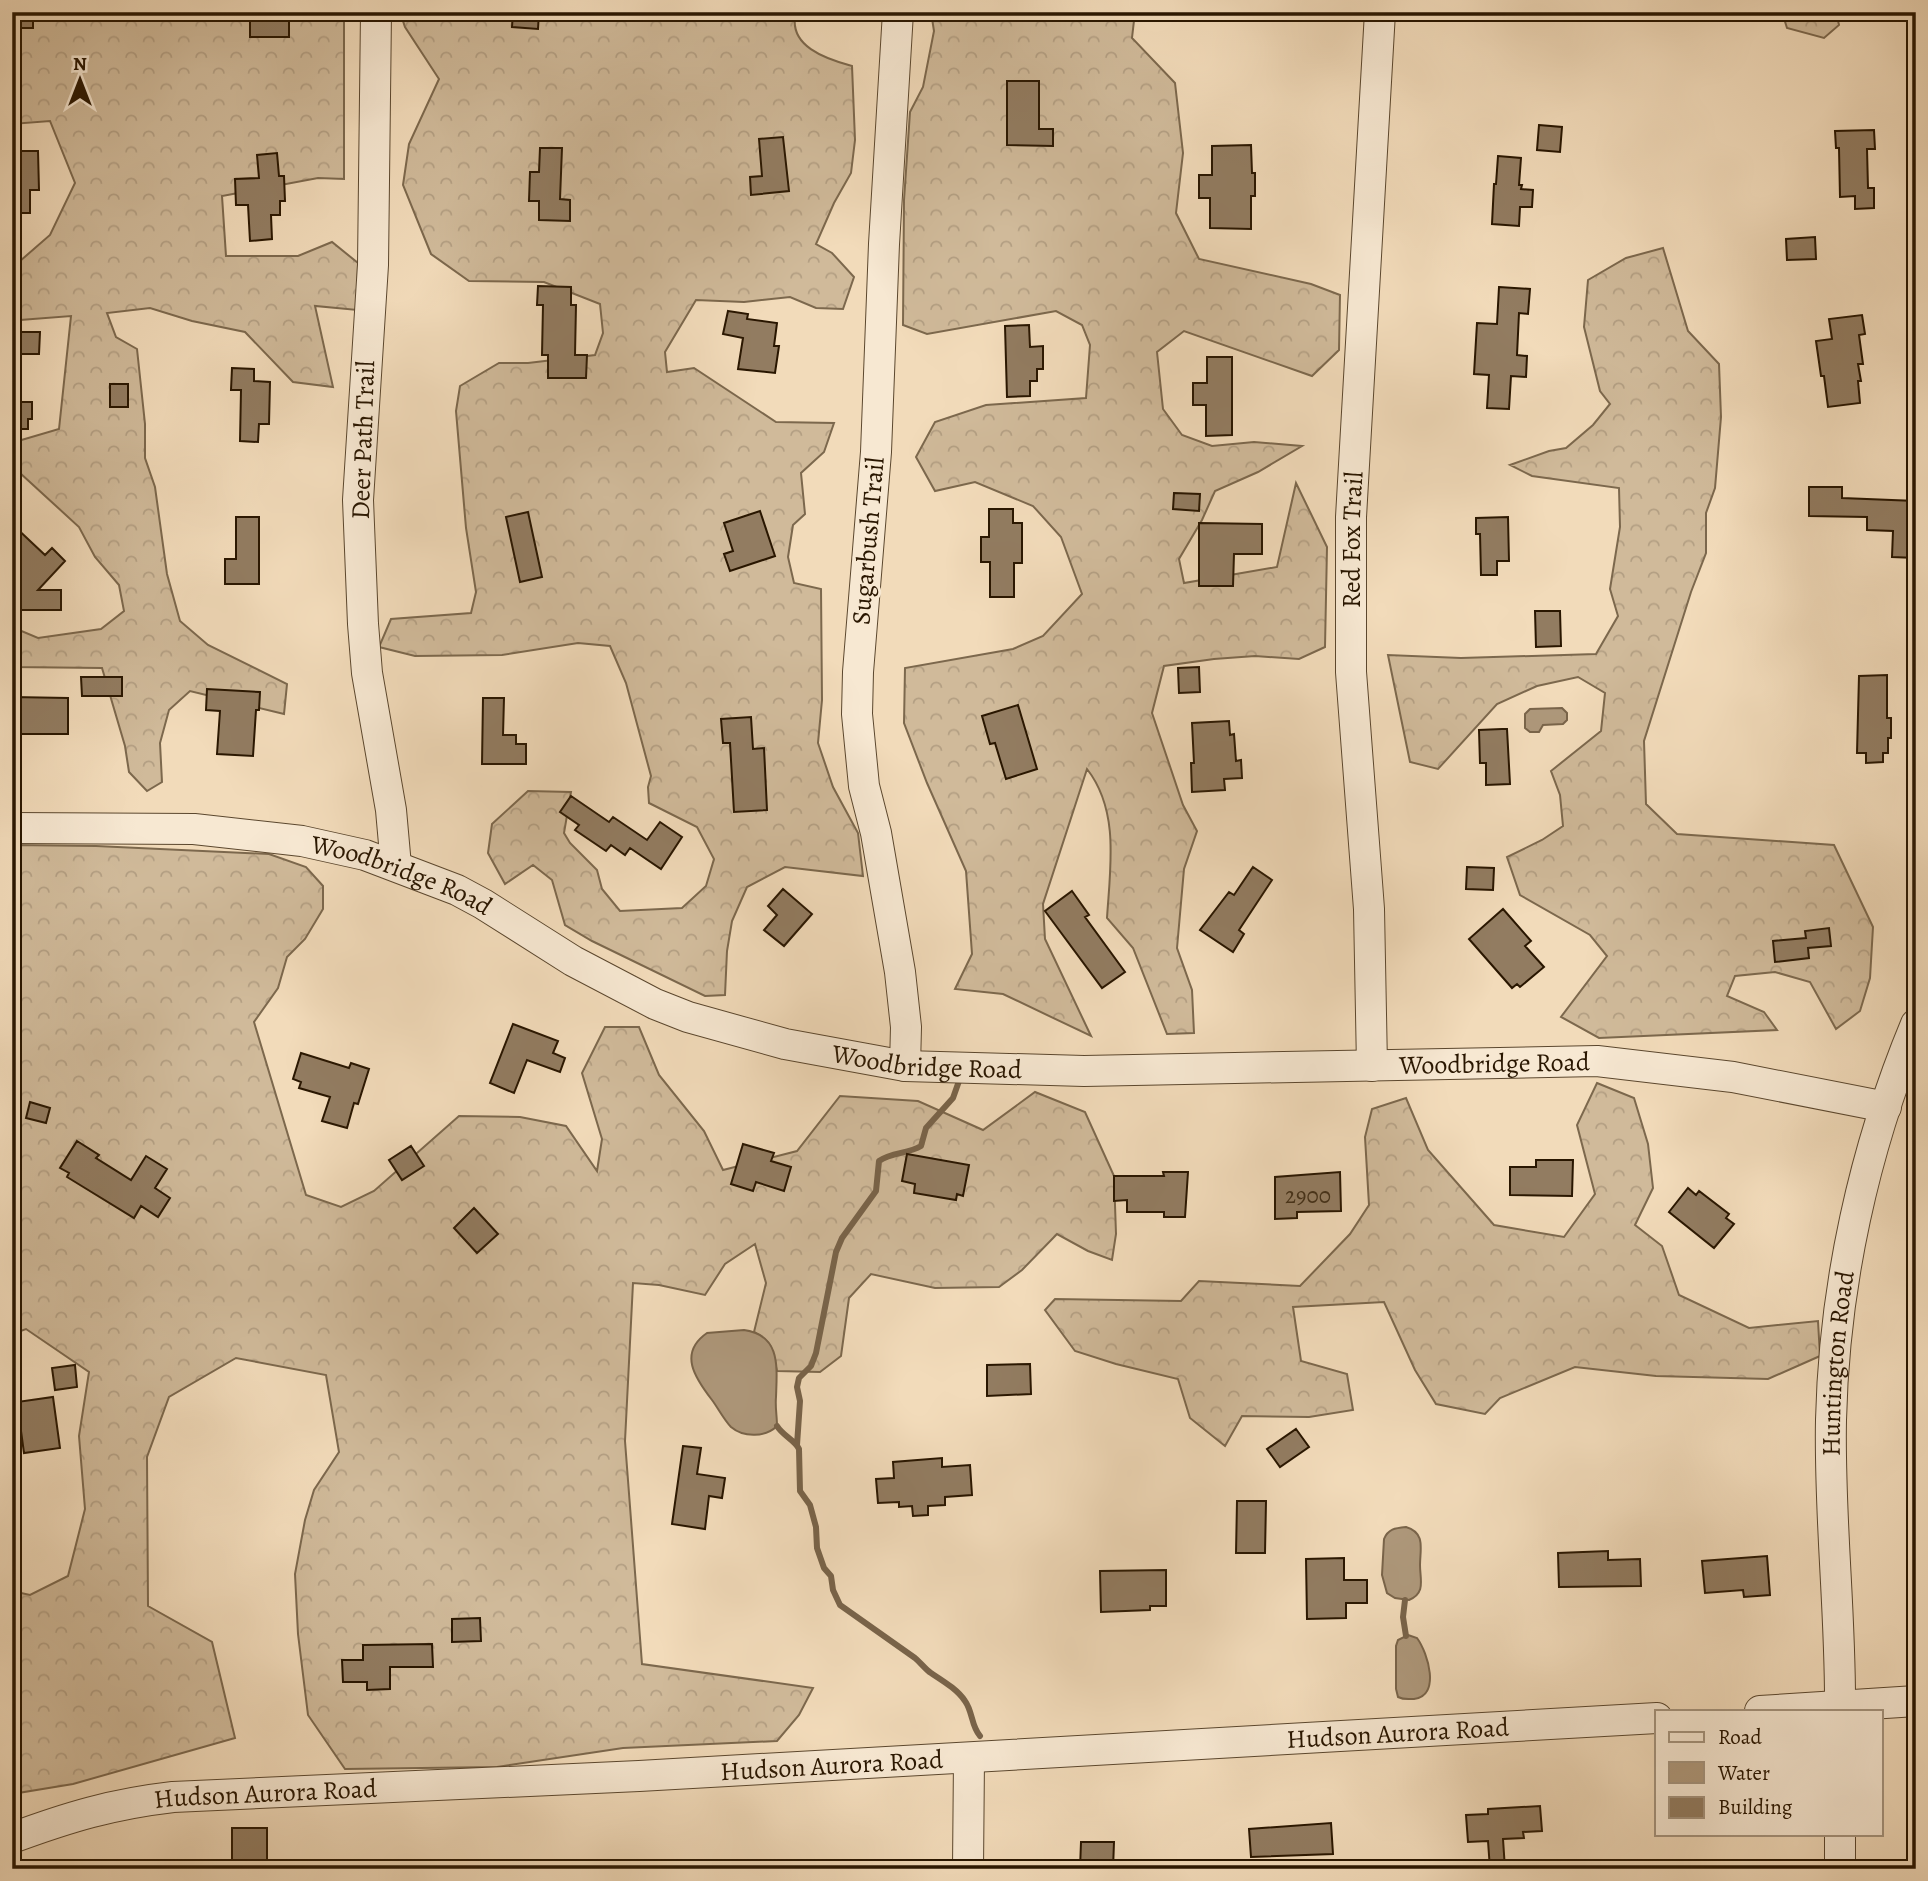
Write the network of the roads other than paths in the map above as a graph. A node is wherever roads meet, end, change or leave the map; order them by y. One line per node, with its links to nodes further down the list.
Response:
1 (376, 12): 5 (street, Deer Path Trail)
2 (898, 12): 7 (street, Sugarbush Trail)
3 (1380, 12): 8 (street, Red Fox Trail)
4 (12, 828): 5 (street, Woodbridge Road)
5 (396, 866): 7 (street, Woodbridge Road)
6 (1916, 1024): 9 (street, Huntington Road)
7 (905, 1066): 8 (street, Woodbridge Road)
8 (1372, 1066): 9 (street, Woodbridge Road)
9 (1886, 1107): 11 (street, Huntington Road)
10 (1916, 1702): 11 (street)
11 (1840, 1709): 12 (street)
12 (1800, 1710)
13 (1655, 1718): 14 (street, Hudson Aurora Road)
14 (969, 1758): 16 (street, Hudson Aurora Road); 17 (street)
15 (1840, 1836): 18 (street)
16 (12, 1838)
17 (968, 1869)
18 (1840, 1869)

